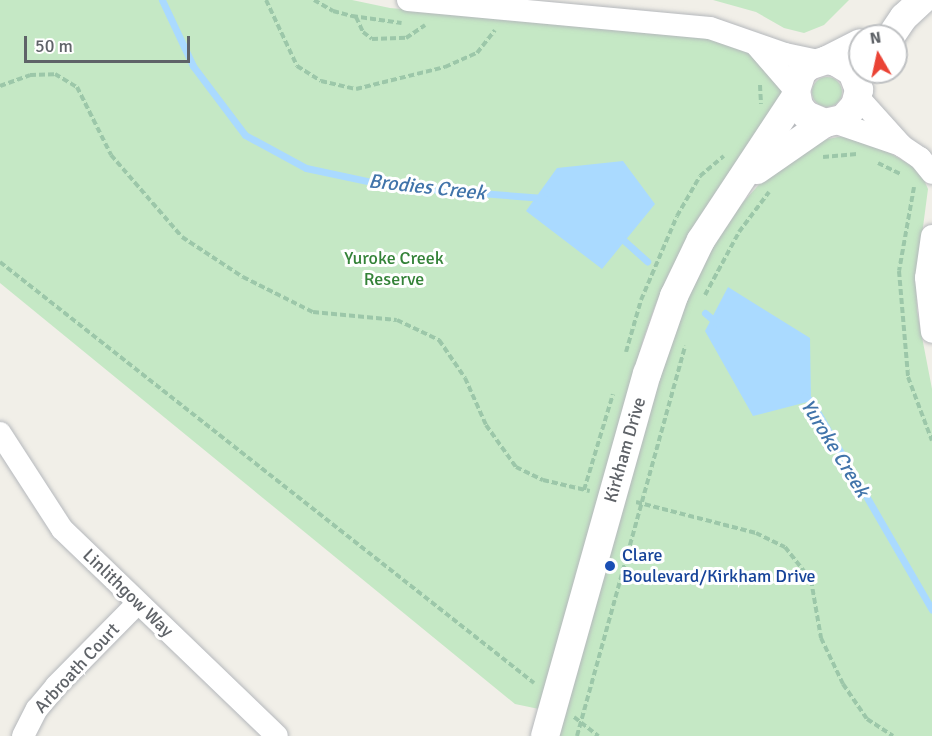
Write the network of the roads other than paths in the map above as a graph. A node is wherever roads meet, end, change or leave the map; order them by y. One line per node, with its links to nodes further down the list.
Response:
1 (408, 0): 2 (street)
2 (588, 8): 3 (street)
3 (756, 45): 5 (street); 7 (street)
4 (848, 49): 5 (street)
5 (823, 61): 6 (street); 7 (street)
6 (862, 86): 8 (street); 9 (street)
7 (796, 94): 8 (street); 11 (street, Kirkham Drive)
8 (829, 123): 9 (street); 11 (street, Kirkham Drive)
9 (902, 146): 10 (street)
10 (922, 177)
11 (743, 180): 18 (street, Kirkham Drive)
12 (932, 236): 13 (street)
13 (932, 332)
14 (0, 433): 15 (street, Linlithgow Way)
15 (137, 604): 16 (street, Arbroath Court); 17 (street, Linlithgow Way)
16 (23, 736)
17 (277, 736)
18 (545, 736)

